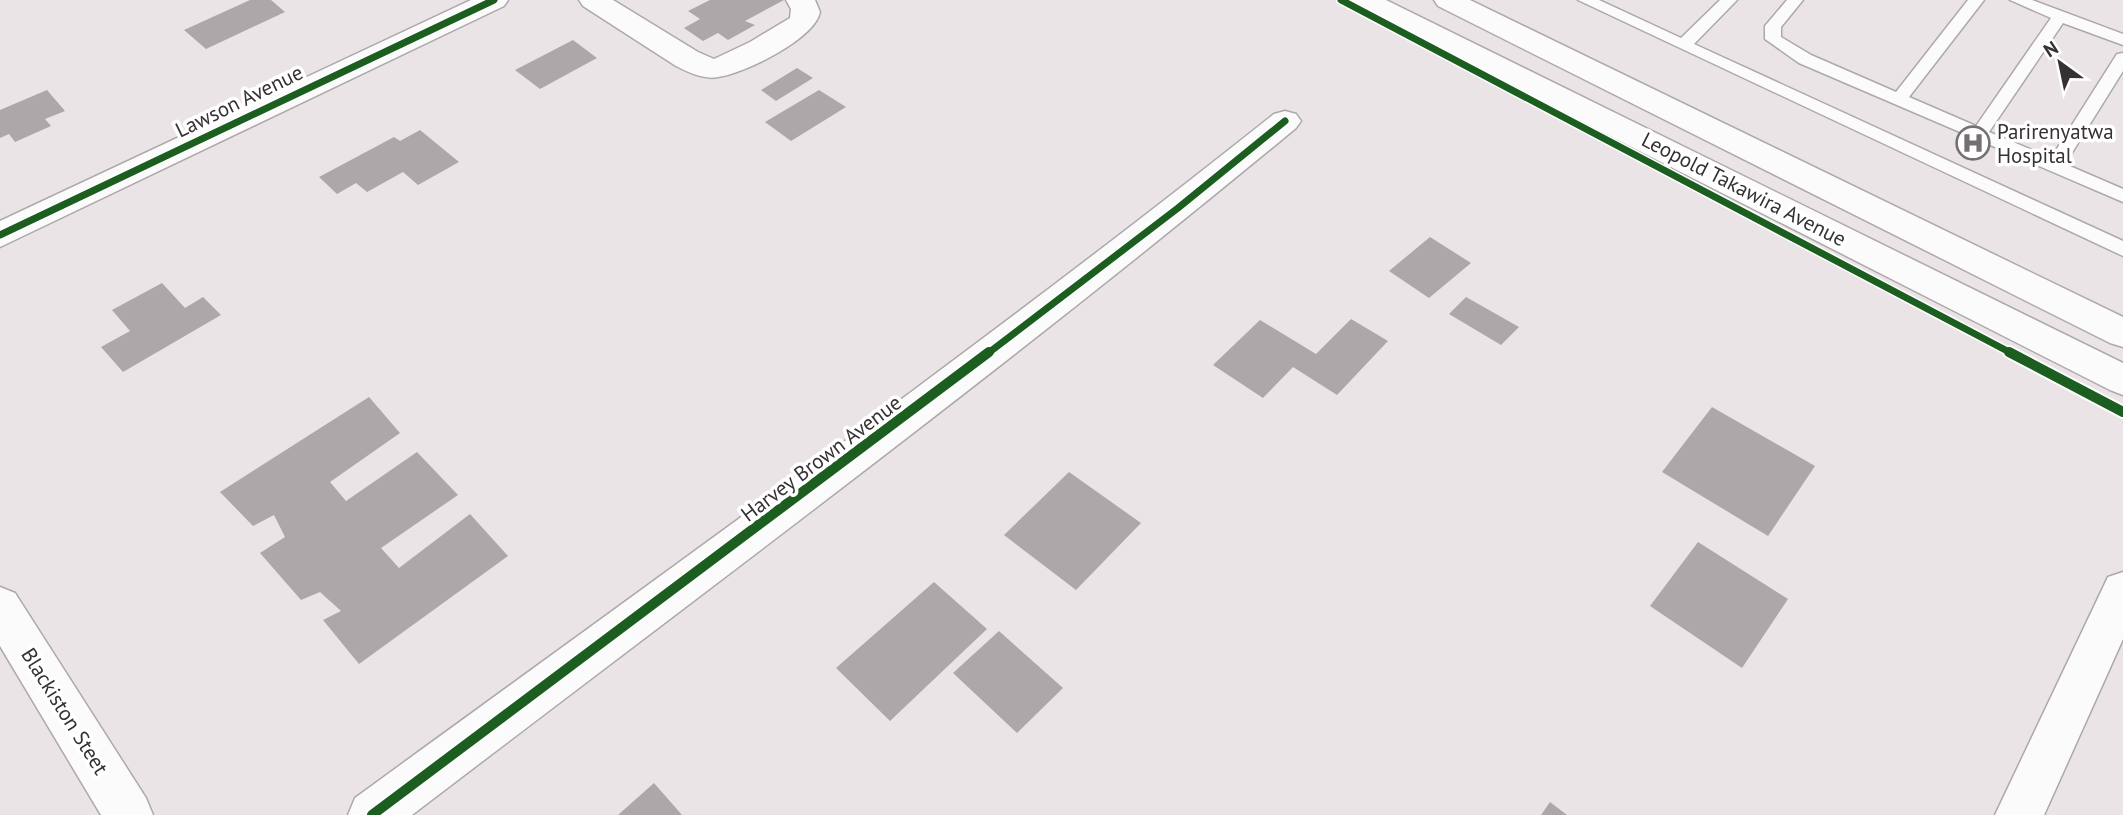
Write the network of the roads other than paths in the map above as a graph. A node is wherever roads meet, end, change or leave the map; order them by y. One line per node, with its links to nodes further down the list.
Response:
1 (494, 0): 20 (street, Lawson Avenue)
2 (593, 0): 3 (street)
3 (800, 0)
4 (1364, 0): 23 (street, Leopold Takawira Avenue)
5 (1448, 0): 22 (street, Leopold Takawira Avenue)
6 (1586, 0): 13 (lane)
7 (1729, 0): 13 (lane)
8 (1795, 0): 15 (lane)
9 (1976, 0): 15 (lane)
10 (2018, 0): 11 (lane)
11 (2060, 16): 12 (lane); 17 (lane)
12 (2123, 40)
13 (1684, 44): 21 (lane)
14 (2123, 58): 18 (lane)
15 (1899, 99): 17 (lane)
16 (1286, 121): 27 (street, Harvey Brown Avenue)
17 (1979, 134): 18 (lane)
18 (2054, 167): 19 (lane)
19 (2123, 196)
20 (0, 235)
21 (2123, 249)
22 (2123, 333)
23 (2123, 380)
24 (2123, 591): 28 (street)
25 (0, 607): 26 (street, Blackiston Steet)
26 (129, 815)
27 (372, 815)
28 (2019, 815)

